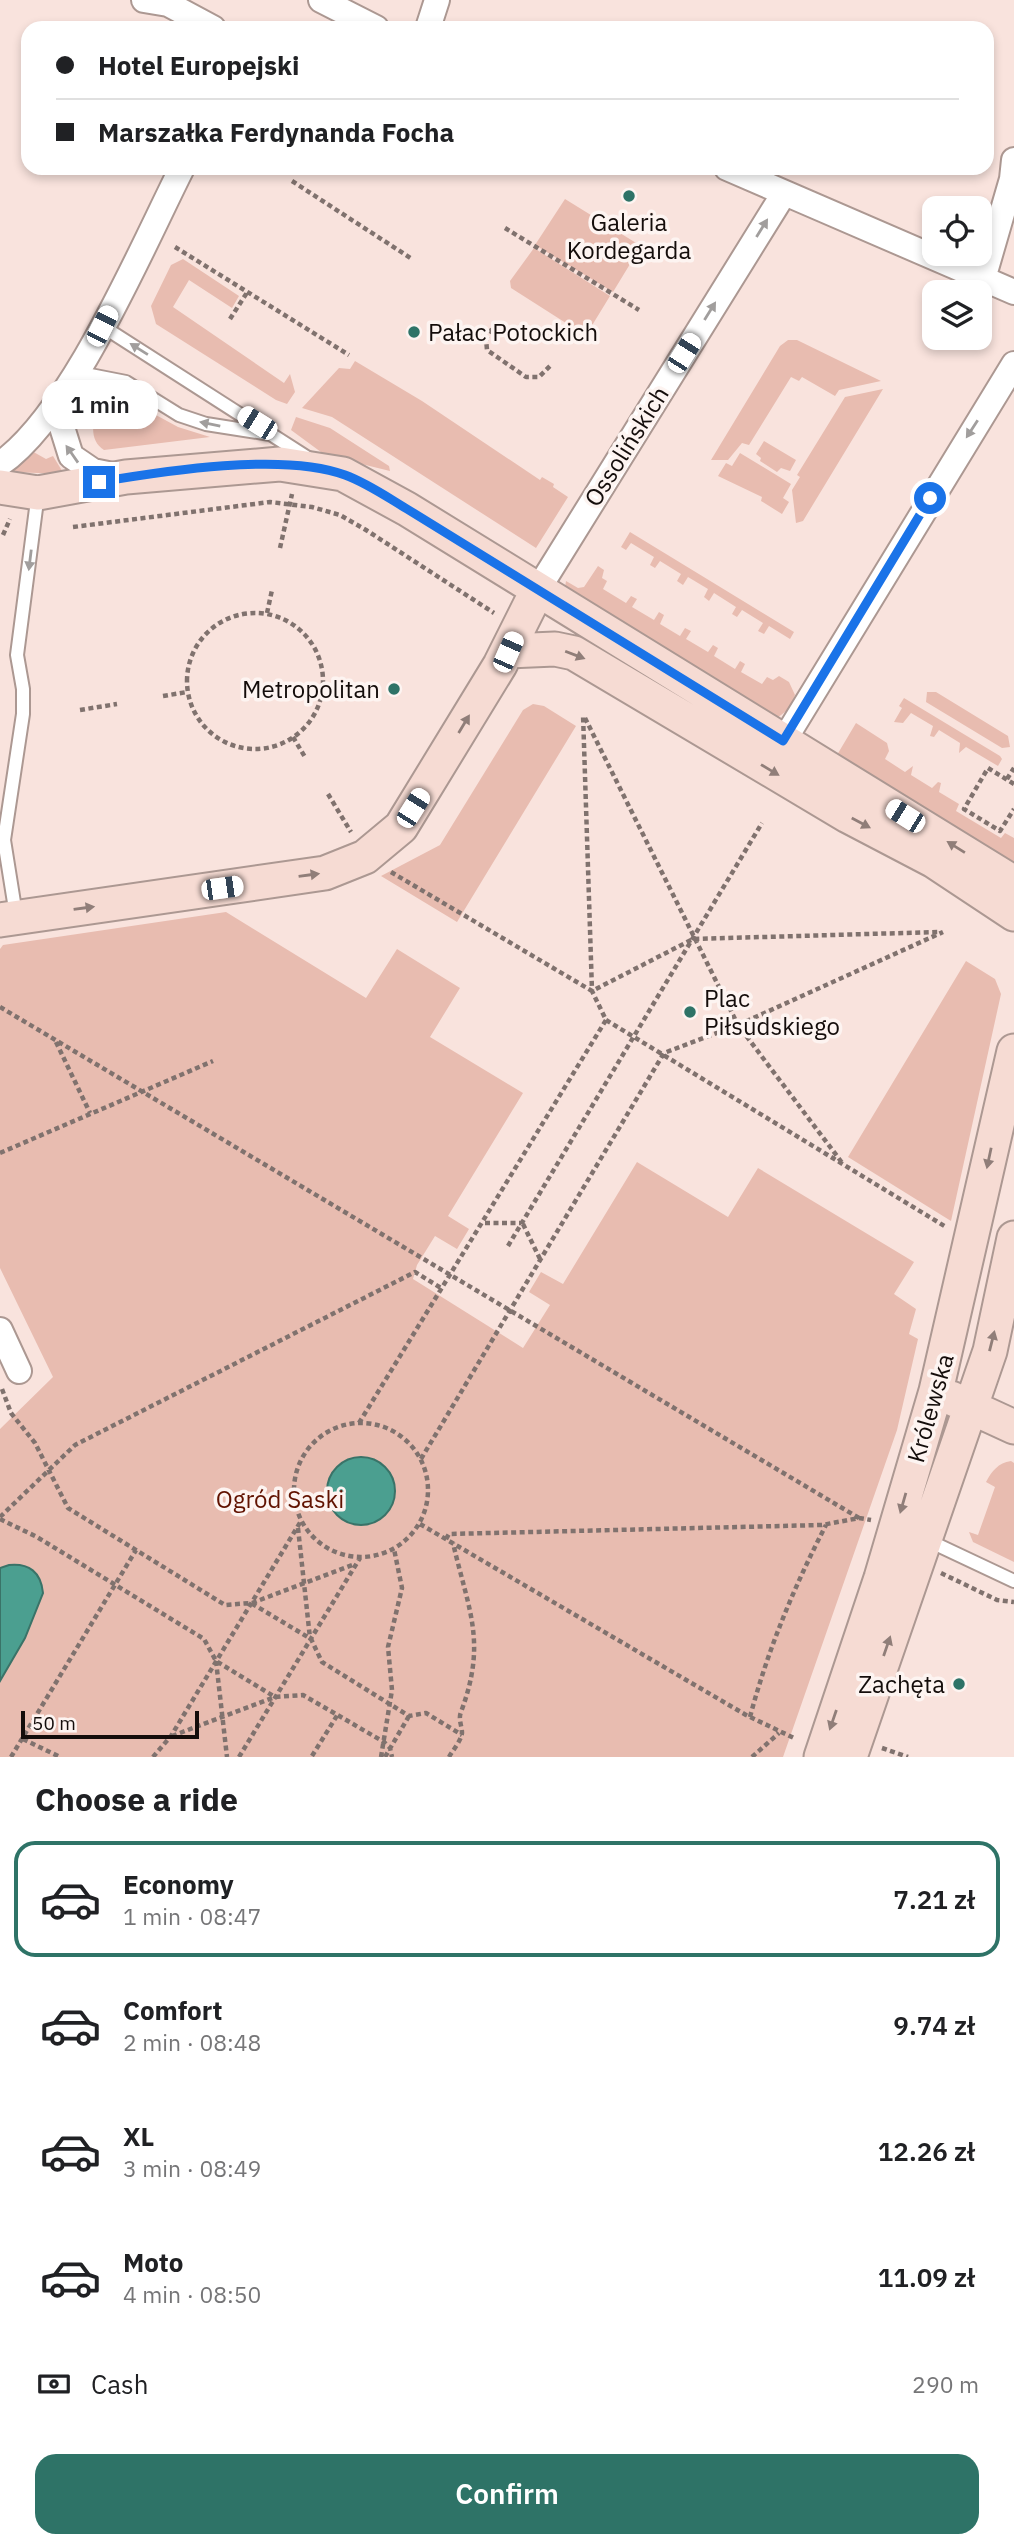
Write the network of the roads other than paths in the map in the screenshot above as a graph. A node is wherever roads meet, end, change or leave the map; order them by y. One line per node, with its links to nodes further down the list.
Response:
1 (144, 0): 4 (street)
2 (321, 0): 5 (street)
3 (437, 0): 6 (street)
4 (199, 21)
5 (362, 21)
6 (430, 21)
7 (1014, 160): 11 (street)
8 (178, 175): 13 (street)
9 (742, 175): 10 (street)
10 (783, 195): 11 (street); 23 (street, Ossolińskich, one-way to 10)
11 (983, 279): 12 (street)
12 (1014, 292)
13 (102, 326): 15 (street); 17 (lane, one-way to 13)
14 (1014, 364): 25 (street, one-way to 25)
15 (75, 372): 16 (street); 17 (lane, one-way to 15)
16 (62, 395): 18 (street); 20 (street, one-way to 16)
17 (277, 436): 19 (lane)
18 (0, 464)
19 (323, 469): 20 (street); 23 (street)
20 (126, 477): 22 (street)
21 (0, 487): 22 (street)
22 (38, 492): 27 (lane, one-way to 27)
23 (537, 591): 24 (street); 25 (street)
24 (508, 652): 26 (street, one-way to 26); 27 (street, one-way to 24)
25 (783, 741): 26 (street, one-way to 25)
26 (1010, 901): 28 (street)
27 (8, 919)
28 (1014, 942)
29 (1014, 1051): 33 (street, Królewska, one-way to 33)
30 (1014, 1238): 34 (street, Królewska, one-way to 30)
31 (0, 1330): 32 (street)
32 (10, 1377)
33 (936, 1391): 34 (street); 38 (street, Królewska, one-way to 38)
34 (970, 1406): 35 (street); 36 (street, Królewska)
35 (1014, 1427)
36 (928, 1554): 37 (lane); 38 (street, Królewska, one-way to 36)
37 (1014, 1581)
38 (831, 1752)

